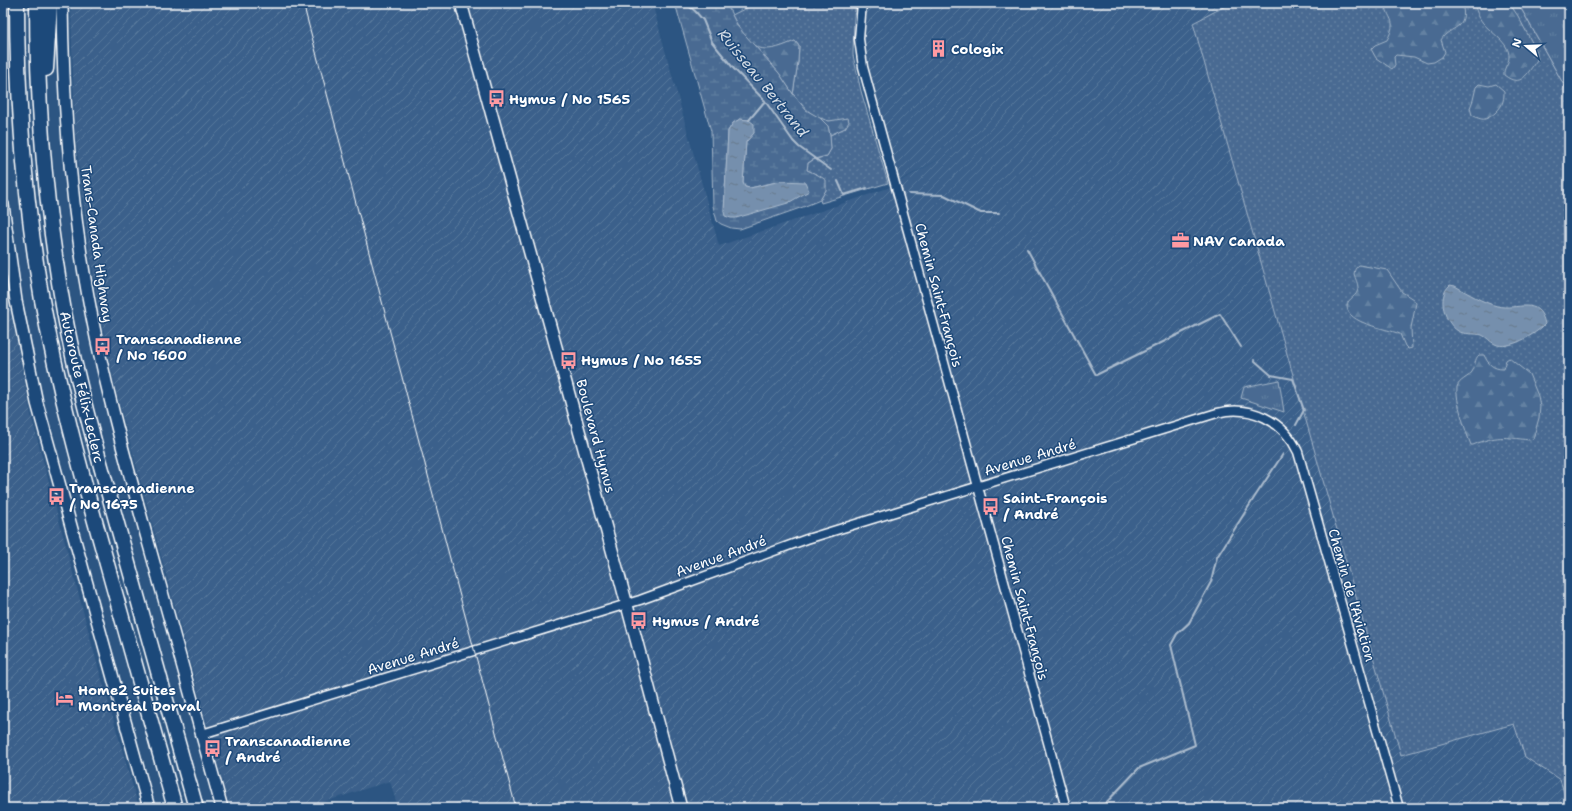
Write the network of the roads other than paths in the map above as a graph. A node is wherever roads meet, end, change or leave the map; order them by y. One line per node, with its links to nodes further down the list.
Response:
1 (9, 3): 8 (highway)
2 (17, 3): 8 (highway, Autoroute Félix-Leclerc)
3 (37, 3): 9 (highway, Autoroute Félix-Leclerc)
4 (50, 3): 9 (highway)
5 (62, 3): 15 (main road, Trans-Canada Highway)
6 (461, 3): 14 (main road, Boulevard Hymus)
7 (862, 3): 13 (street, Chemin Saint-François)
8 (18, 76): 17 (highway, Autoroute Félix-Leclerc)
9 (42, 131): 18 (highway, Autoroute Félix-Leclerc)
10 (3, 205): 11 (main road)
11 (6, 257): 16 (main road)
12 (1250, 412): 13 (street, Avenue André); 22 (street, Chemin de l'Aviation)
13 (978, 486): 14 (street, Avenue André); 21 (street, Chemin Saint-François)
14 (626, 604): 15 (street, Avenue André); 20 (main road, Boulevard Hymus)
15 (202, 734): 19 (main road, Trans-Canada Highway)
16 (149, 808)
17 (175, 808)
18 (196, 808)
19 (222, 808)
20 (681, 808)
21 (1066, 808)
22 (1399, 808)

